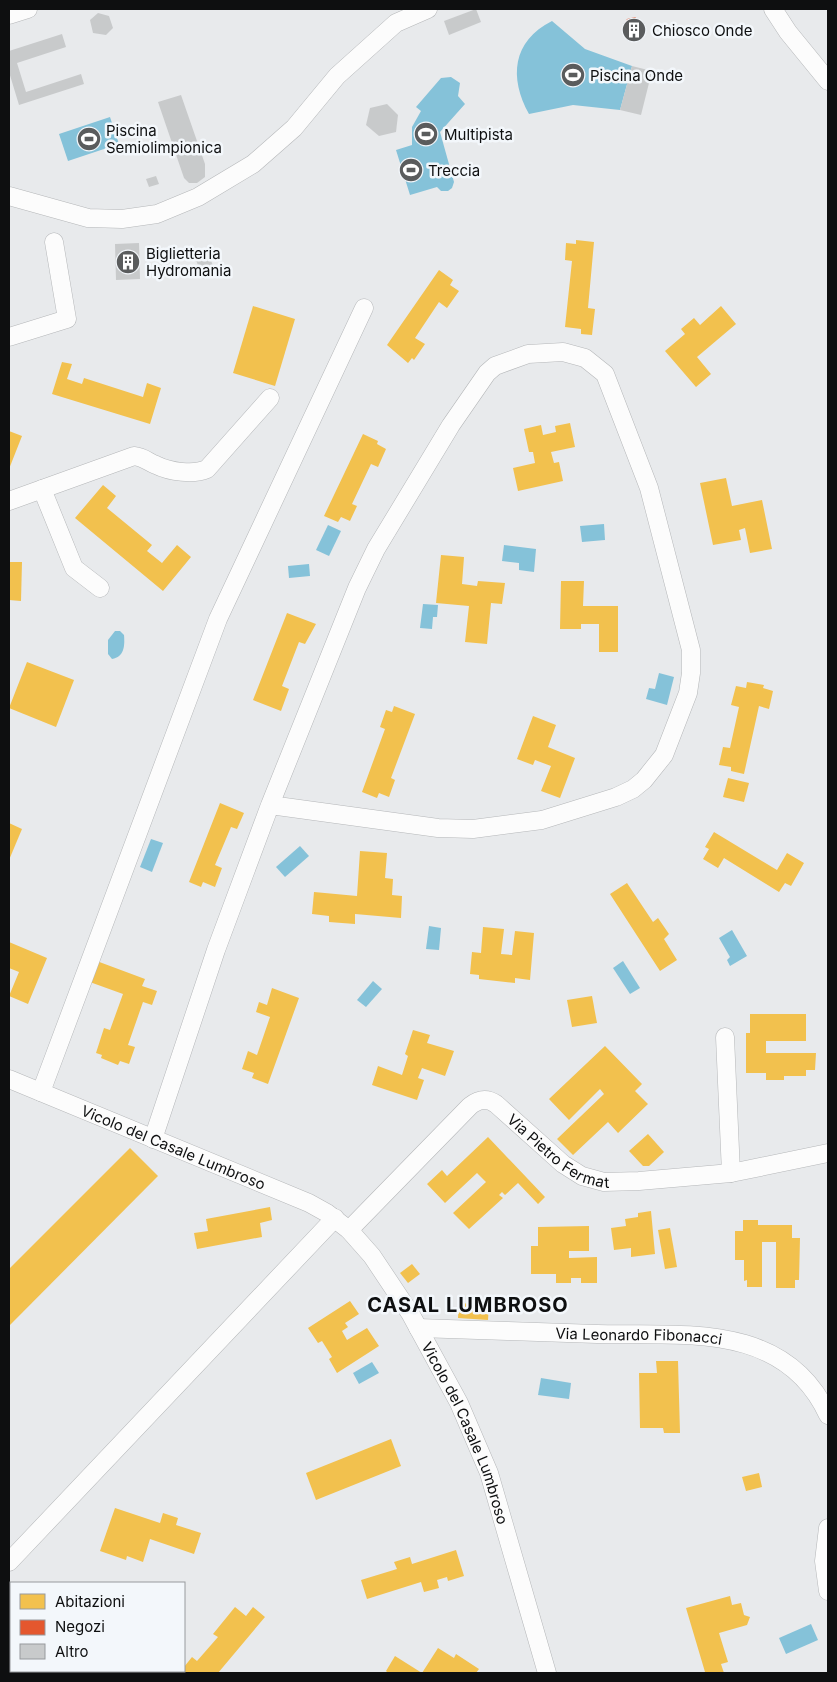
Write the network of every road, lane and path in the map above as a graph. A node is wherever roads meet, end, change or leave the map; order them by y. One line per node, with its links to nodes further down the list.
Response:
1 (28, 9): 4 (street)
2 (428, 9): 6 (street)
3 (773, 9): 5 (street)
4 (9, 15)
5 (828, 80)
6 (9, 196)
7 (54, 242): 9 (street)
8 (364, 308): 17 (street)
9 (9, 337)
10 (270, 398): 11 (street)
11 (42, 489): 12 (street); 13 (street)
12 (9, 501)
13 (100, 588)
14 (270, 805): 14 (street); 18 (street)
15 (725, 1037): 20 (street)
16 (9, 1079): 17 (street, Vicolo del Casale Lumbroso)
17 (41, 1092): 18 (street, Vicolo del Casale Lumbroso)
18 (153, 1139): 21 (street, Vicolo del Casale Lumbroso)
19 (828, 1153): 20 (street, Via Pietro Fermat)
20 (731, 1173): 22 (street, Via Pietro Fermat)
21 (335, 1218): 22 (street, Vicolo del Casale Lumbroso); 26 (street)
22 (349, 1230): 23 (street, Vicolo del Casale Lumbroso)
23 (418, 1328): 24 (street, Via Leonardo Fibonacci); 28 (street, Vicolo del Casale Lumbroso)
24 (828, 1415)
25 (828, 1528): 27 (street)
26 (9, 1562)
27 (828, 1591)
28 (547, 1673)

